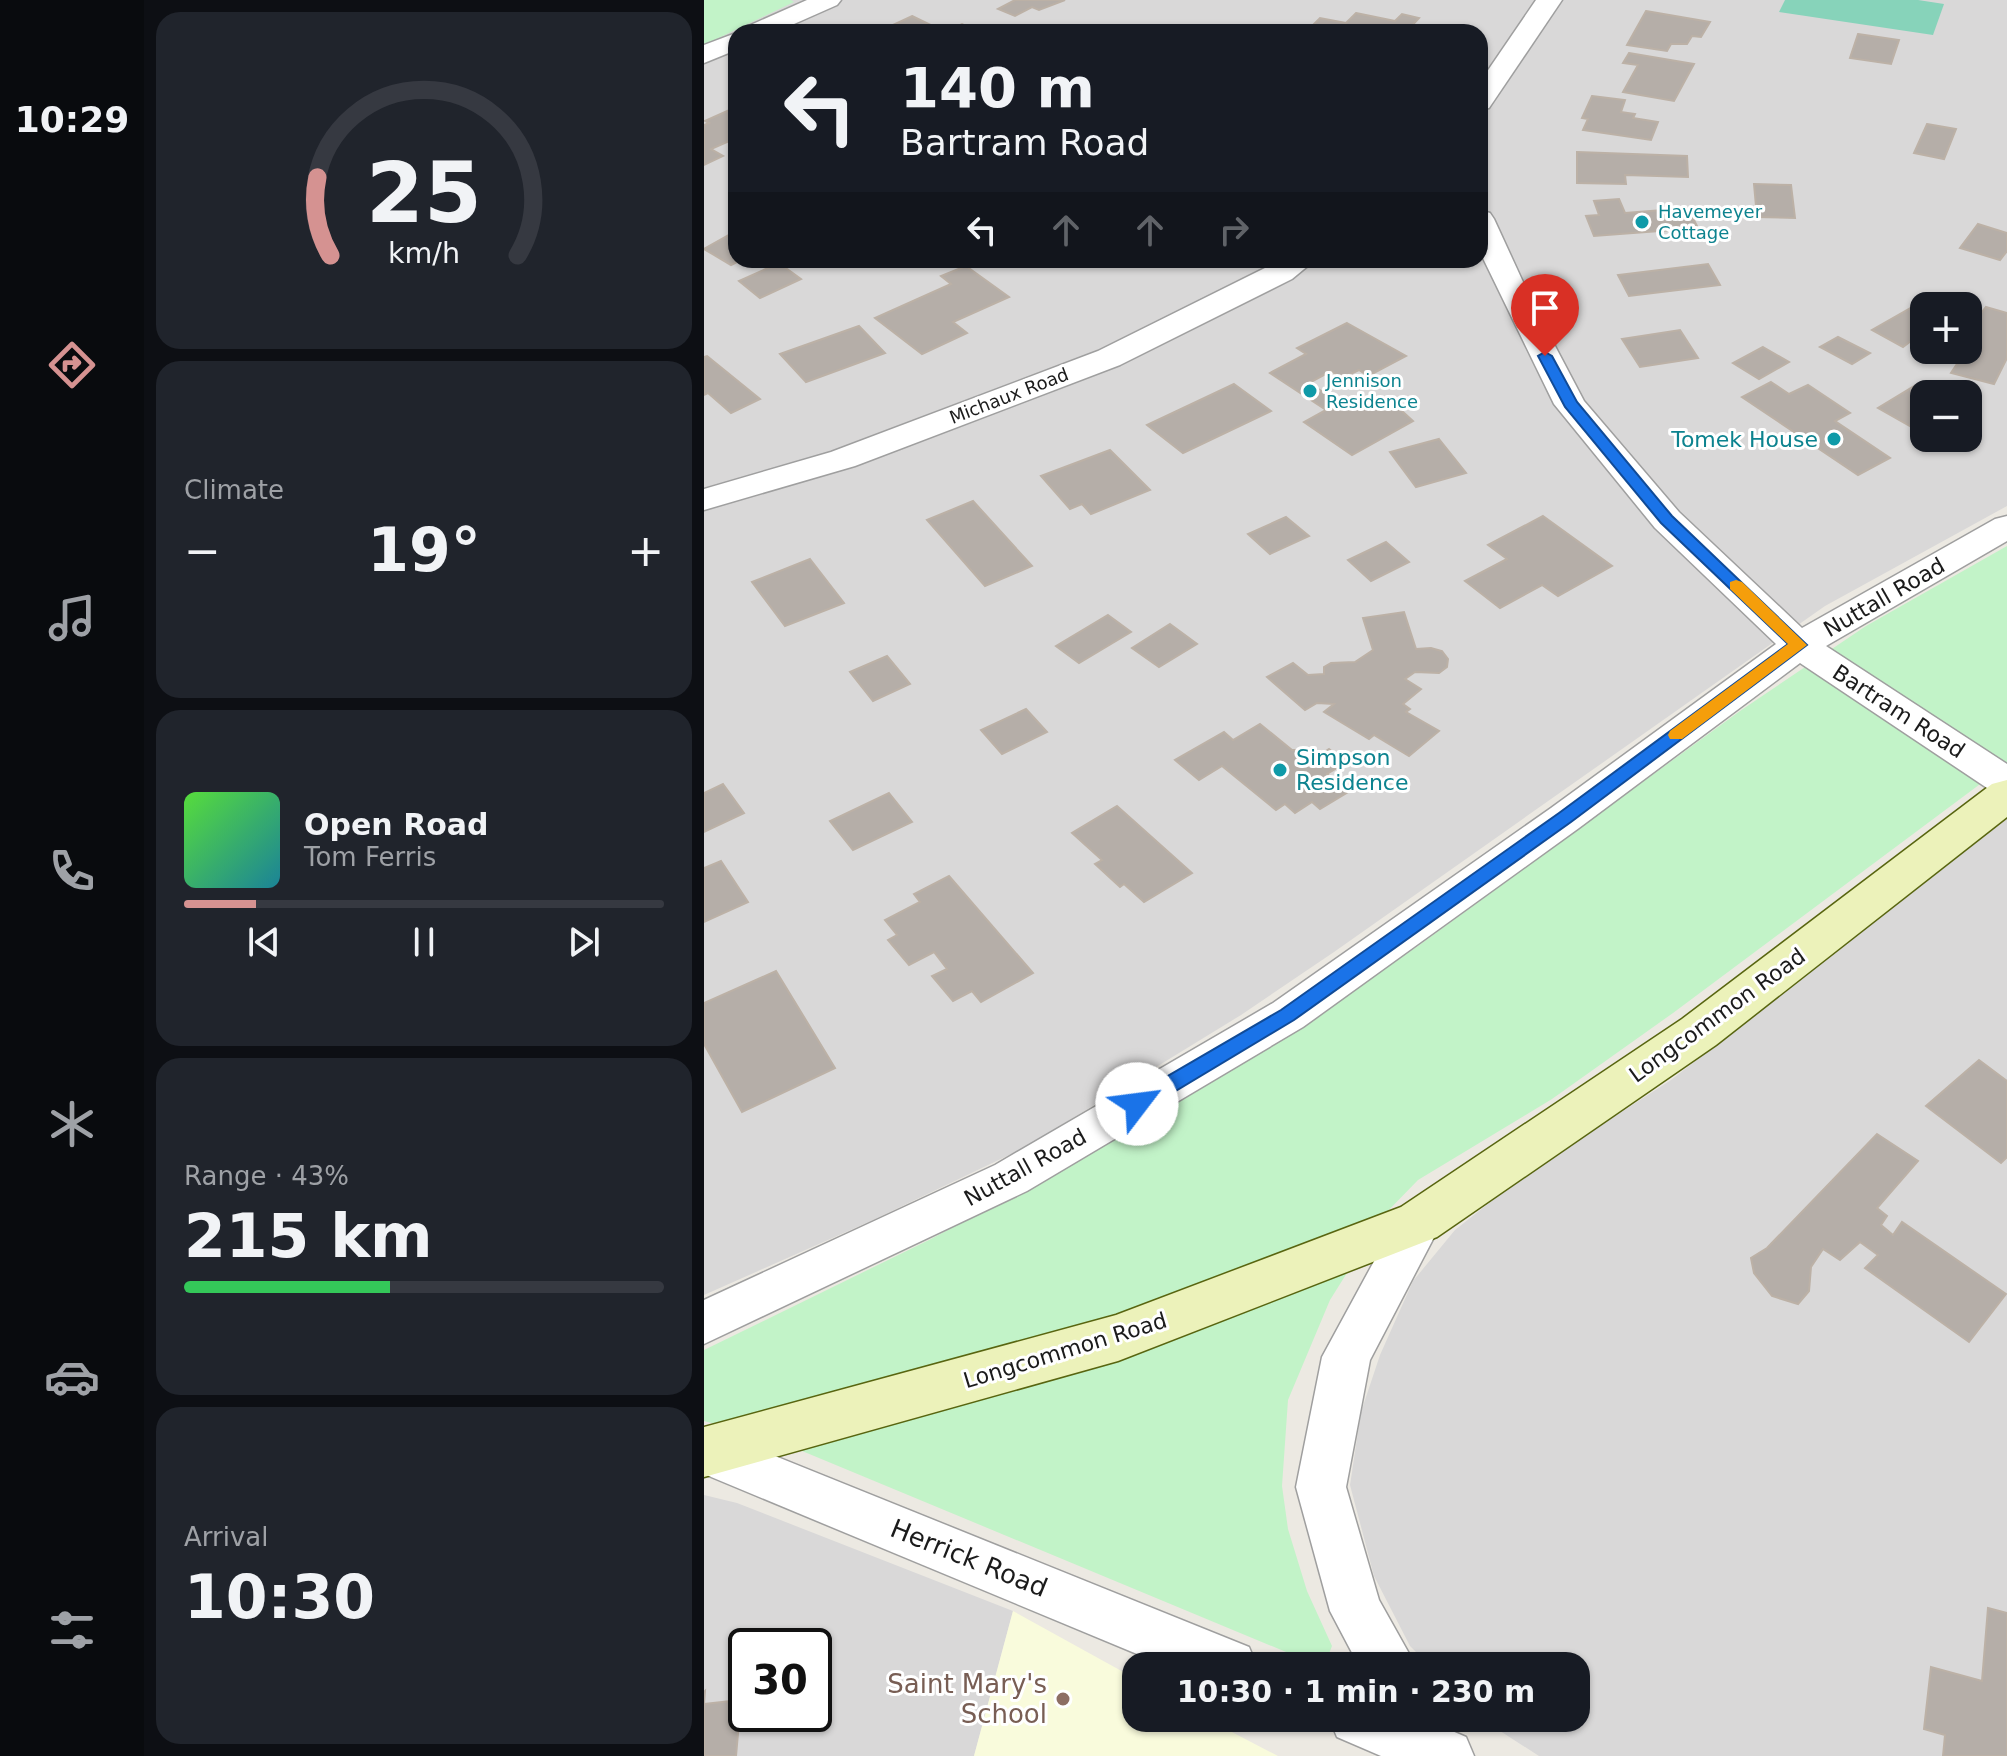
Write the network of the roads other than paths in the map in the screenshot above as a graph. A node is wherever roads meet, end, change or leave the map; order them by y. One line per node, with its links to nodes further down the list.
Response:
1 (828, 0): 3 (street)
2 (1549, 0): 6 (street)
3 (773, 24)
4 (728, 44): 5 (street)
5 (704, 55)
6 (1488, 90)
7 (1488, 237): 11 (street, Bartram Road)
8 (1289, 268): 9 (street, Michaux Road)
9 (704, 500)
10 (2007, 527): 11 (street, Nuttall Road)
11 (1799, 645): 12 (street, Bartram Road); 15 (street, Nuttall Road)
12 (2007, 782)
13 (2007, 795): 14 (street, Longcommon Road)
14 (1419, 1222): 16 (street, Longcommon Road); 18 (street, Longcommon Road)
15 (704, 1323)
16 (706, 1452): 17 (street, Herrick Road)
17 (1196, 1652)
18 (1381, 1652)
19 (1403, 1732): 20 (street)
20 (1437, 1742)

